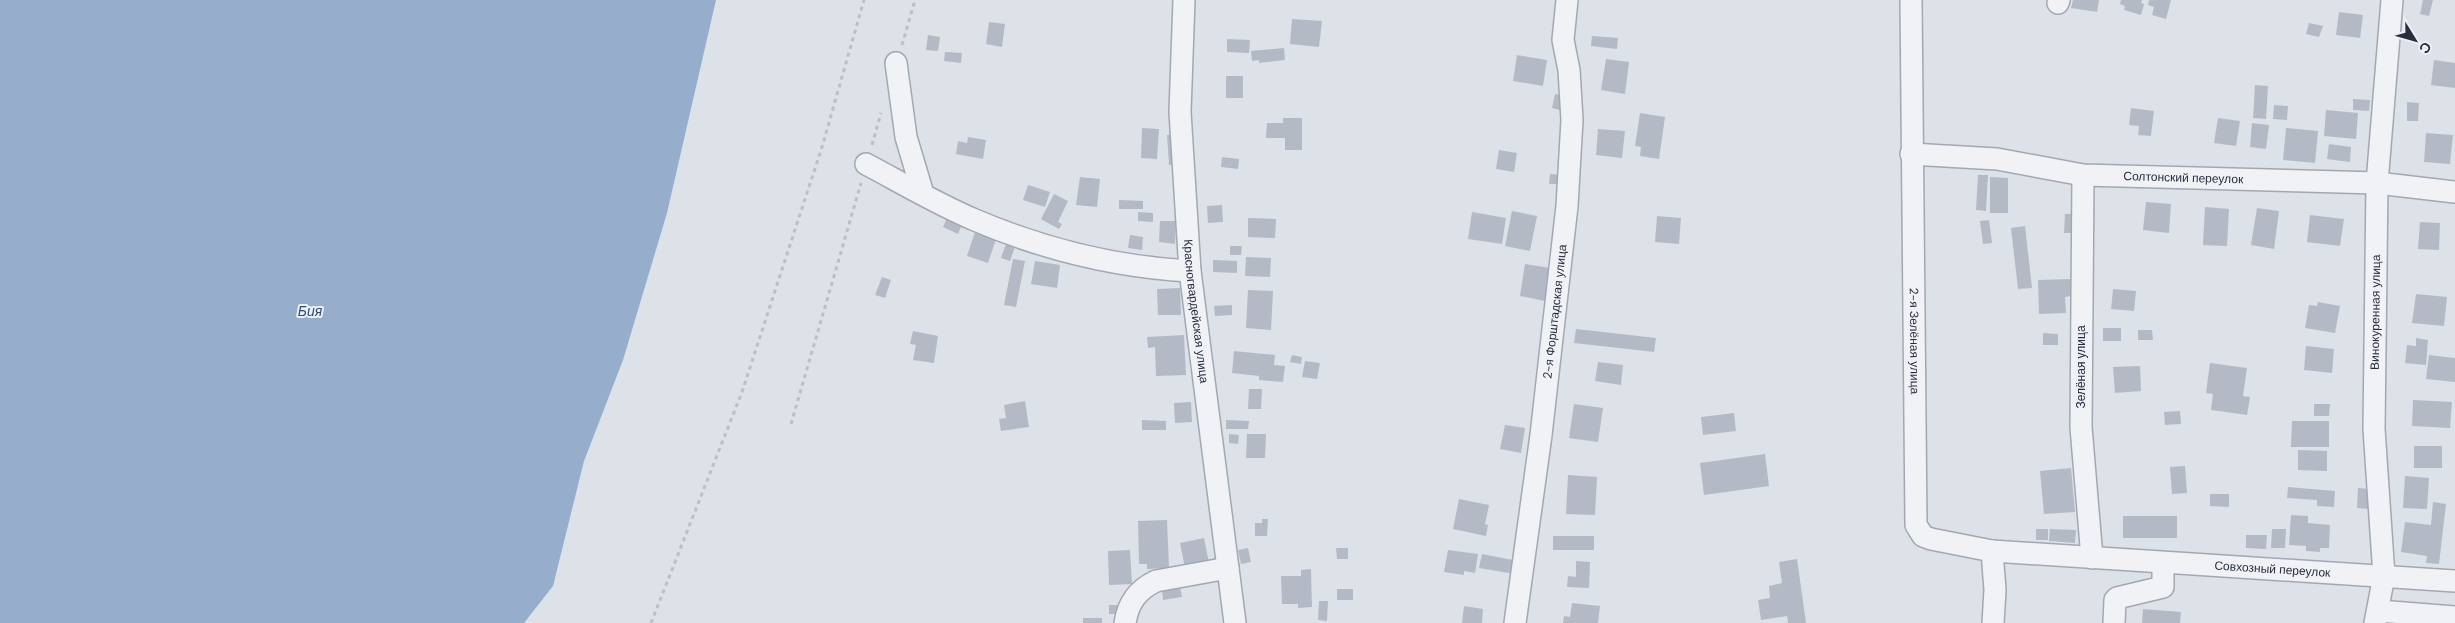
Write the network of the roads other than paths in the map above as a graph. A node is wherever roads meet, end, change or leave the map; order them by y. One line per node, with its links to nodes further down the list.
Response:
1 (1184, 0): 12 (street, Красногвардейская улица)
2 (1568, 0): 23 (street, 2-я Форштадская улица)
3 (1911, 0): 6 (street, 2-я Зелёная улица)
4 (2392, 0): 9 (street, Винокуренная улица)
5 (896, 63): 11 (street)
6 (1911, 154): 8 (street, Солтонский переулок); 13 (street, 2-я Зелёная улица)
7 (866, 164): 11 (street)
8 (2083, 175): 9 (street, Солтонский переулок); 14 (street, Зелёная улица)
9 (2377, 183): 10 (street, Солтонский переулок); 17 (street, Винокуренная улица)
10 (2455, 192)
11 (923, 194): 12 (street)
12 (1190, 271): 16 (street, Красногвардейская улица)
13 (1992, 551): 14 (street, 2-я Зелёная улица); 24 (street)
14 (2092, 558): 15 (street, Совхозный переулок)
15 (2163, 563): 17 (street, Совхозный переулок); 25 (street)
16 (1228, 568): 21 (street); 22 (street, Красногвардейская улица)
17 (2384, 576): 18 (street, Совхозный переулок); 19 (street, Винокуренная улица)
18 (2455, 581)
19 (2377, 617): 20 (street)
20 (2455, 617)
21 (1125, 623)
22 (1235, 623)
23 (1515, 623)
24 (1993, 623)
25 (2114, 623)

